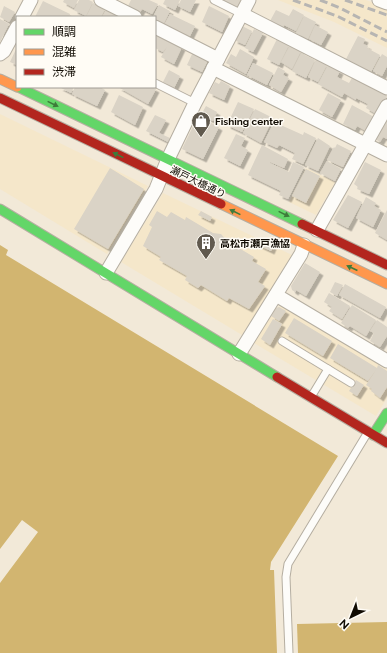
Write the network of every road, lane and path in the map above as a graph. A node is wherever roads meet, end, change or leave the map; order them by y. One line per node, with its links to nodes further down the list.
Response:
1 (31, 0): 8 (street)
2 (101, 0): 9 (street)
3 (214, 0): 7 (lane)
4 (249, 0): 7 (street)
5 (379, 0): 6 (street)
6 (387, 3)
7 (242, 14): 13 (street); 18 (street)
8 (24, 16)
9 (133, 16)
10 (156, 28): 13 (street)
11 (16, 29): 12 (street)
12 (0, 54)
13 (215, 63): 20 (street); 22 (street)
14 (0, 79): 16 (street, 瀬戸大橋通り)
15 (156, 84): 20 (lane)
16 (16, 87)
17 (19, 88): 24 (street, 瀬戸大橋通り, one-way to 24)
18 (387, 88)
19 (0, 98): 25 (street, 瀬戸大橋通り, one-way to 19)
20 (195, 103): 24 (street)
21 (387, 106): 22 (street)
22 (366, 145): 23 (street); 27 (street)
23 (387, 155)
24 (168, 159): 25 (street); 27 (street, 瀬戸大橋通り, one-way to 27)
25 (161, 176): 28 (street, 瀬戸大橋通り, one-way to 25); 30 (street)
26 (0, 209): 30 (street)
27 (317, 230): 29 (street, 瀬戸大橋通り)
28 (304, 245): 31 (street, 瀬戸大橋通り, one-way to 28); 32 (street)
29 (387, 265)
30 (106, 273): 34 (street)
31 (387, 284)
32 (276, 294): 34 (street); 35 (street)
33 (282, 341): 36 (lane)
34 (240, 354): 38 (street)
35 (387, 361)
36 (328, 369): 37 (lane); 38 (lane)
37 (351, 383)
38 (311, 397): 40 (street)
39 (387, 413): 40 (street)
40 (370, 433): 41 (street); 42 (lane)
41 (387, 443)
42 (289, 653)

